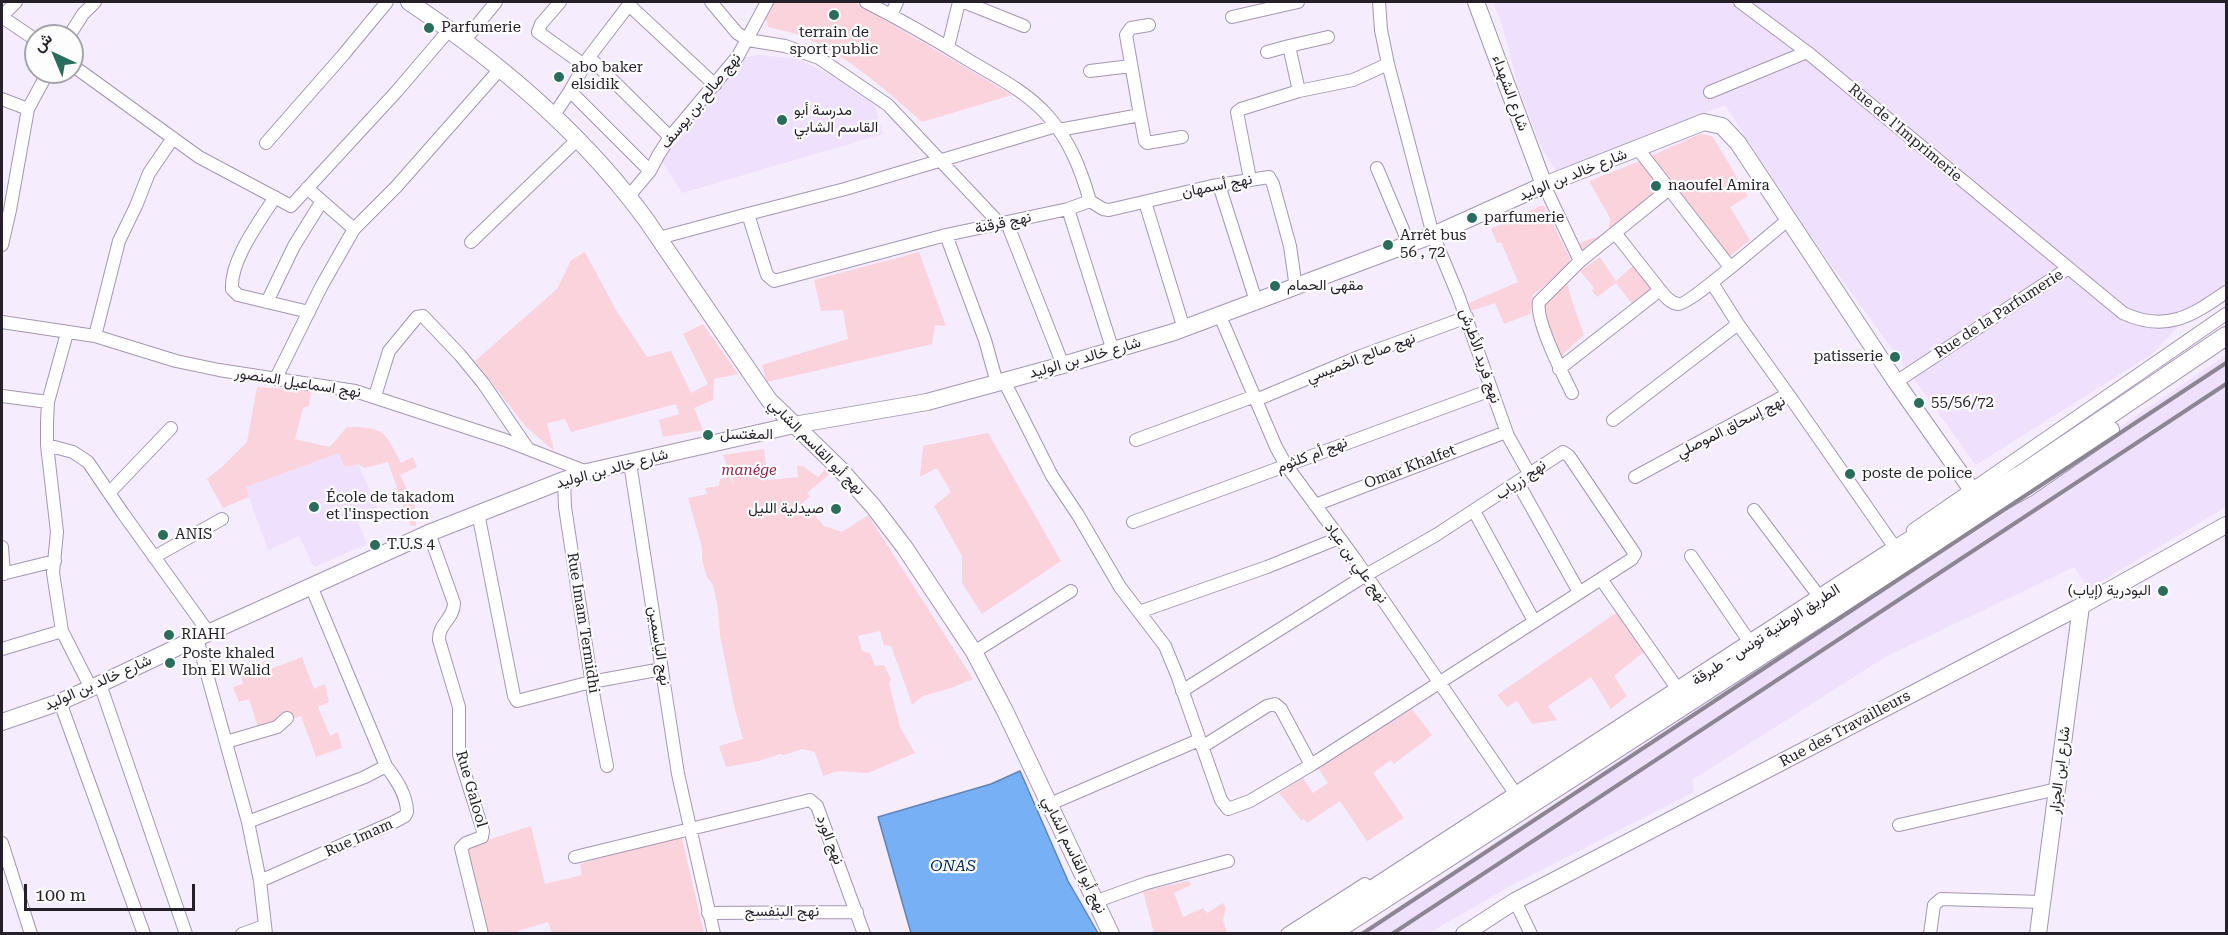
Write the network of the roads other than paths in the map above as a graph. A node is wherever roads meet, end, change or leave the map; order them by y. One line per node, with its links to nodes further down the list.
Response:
1 (16, 2): 20 (street)
2 (95, 2): 22 (street)
3 (387, 2): 54 (street)
4 (409, 2): 18 (street, نهج أبو القاسم الشابي)
5 (496, 2): 28 (street)
6 (560, 2): 34 (street)
7 (711, 2): 29 (street)
8 (767, 2): 29 (street, نهج صالح بن يوسف)
9 (867, 2): 19 (street)
10 (897, 2): 19 (street)
11 (959, 2): 31 (street)
12 (964, 2): 24 (street)
13 (1298, 2): 21 (street)
14 (1379, 2): 35 (street)
15 (1476, 2): 61 (street, شارع الشهداء)
16 (1740, 2): 33 (street, Rue de l'Imprimerie)
17 (630, 3): 34 (street); 41 (street)
18 (429, 7): 25 (street, نهج أبو القاسم الشابي)
19 (891, 15): 31 (street)
20 (2, 17): 26 (street)
21 (1232, 17)
22 (77, 24)
23 (1149, 25): 36 (street)
24 (1024, 26)
25 (449, 30): 28 (street, نهج أبو القاسم الشابي); 62 (street)
26 (24, 32)
27 (1328, 37): 30 (street)
28 (465, 40): 37 (street, نهج أبو القاسم الشابي)
29 (748, 40): 41 (street, نهج صالح بن يوسف); 56 (street)
30 (1289, 46): 32 (street); 43 (street)
31 (948, 47): 49 (street)
32 (1267, 52)
33 (1807, 52): 44 (street); 84 (street, Rue de l'Imprimerie)
34 (586, 61): 42 (street); 50 (street)
35 (1388, 64): 43 (street); 77 (street)
36 (1131, 66): 38 (street); 48 (street)
37 (500, 69): 47 (street, نهج أبو القاسم الشابي); 74 (street)
38 (1090, 71)
39 (84, 74): 52 (street)
40 (42, 84): 46 (street)
41 (715, 84): 50 (street, نهج صالح بن يوسف)
42 (570, 91): 47 (street); 58 (street)
43 (1299, 91): 59 (street)
44 (1710, 92)
45 (2, 99): 46 (street)
46 (28, 109): 64 (street)
47 (554, 115): 53 (street, نهج أبو القاسم الشابي)
48 (1140, 115): 49 (street); 51 (street)
49 (1058, 128): 56 (street); 68 (street)
50 (670, 137): 58 (street, نهج صالح بن يوسف)
51 (1182, 137)
52 (173, 138): 66 (street); 99 (street)
53 (578, 139): 65 (street, نهج أبو القاسم الشابي); 79 (street)
54 (266, 143)
55 (1638, 149): 61 (street, شارع خالد بن الوليد); 63 (street); 72 (street, شارع خالد بن الوليد)
56 (941, 160): 71 (street); 73 (street)
57 (1377, 168): 80 (street)
58 (651, 171): 65 (street, نهج صالح بن يوسف)
59 (1250, 179): 60 (street, نهج أسمهان); 86 (street, نهج أسمهان)
60 (1218, 185): 69 (street, نهج أسمهان); 90 (street)
61 (1544, 185): 77 (street, شارع خالد بن الوليد); 82 (street)
62 (307, 188): 66 (street); 67 (street)
63 (1669, 189): 75 (street); 83 (street)
64 (7, 195): 81 (street)
65 (629, 196): 78 (street, نهج أبو القاسم الشابي)
66 (275, 197): 89 (street)
67 (322, 201): 74 (street); 89 (street)
68 (1090, 201): 69 (street, نهج أسمهان); 70 (street, نهج قرقنة)
69 (1145, 202): 97 (street)
70 (1068, 209): 73 (street, نهج قرقنة); 102 (street)
71 (748, 214): 76 (street, نهج قرقنة); 78 (street)
72 (1789, 219): 83 (street); 107 (street, شارع خالد بن الوليد)
73 (1004, 223): 76 (street, نهج قرقنة); 103 (street)
74 (354, 229): 91 (street)
75 (1616, 234): 82 (street); 87 (street)
76 (946, 235): 106 (street)
77 (1433, 235): 80 (street, شارع خالد بن الوليد); 94 (street, نهج فريد الأطرش)
78 (659, 238): 116 (street, نهج أبو القاسم الشابي)
79 (471, 242)
80 (1409, 244): 86 (street, شارع خالد بن الوليد)
81 (2, 245)
82 (1580, 261): 104 (street)
83 (1730, 267): 85 (street)
84 (2067, 269): 88 (street, Rue de la Parfumerie); 107 (street, Rue de la Parfumerie)
85 (1712, 283): 87 (street); 96 (street)
86 (1296, 288): 90 (street, شارع خالد بن الوليد)
87 (1660, 290): 104 (street)
88 (2226, 292)
89 (267, 302): 91 (street)
90 (1256, 302): 93 (street, شارع خالد بن الوليد)
91 (309, 312): 105 (street)
92 (2226, 314): 130 (street)
93 (1220, 316): 97 (street, شارع خالد بن الوليد); 113 (street, نهج علي بن عياد)
94 (1467, 317): 108 (street, نهج فريد الأطرش); 113 (street, نهج صالح الخميسي)
95 (2, 322): 98 (street, نهج اسماعيل المنصور)
96 (1738, 324): 110 (street); 115 (street)
97 (1184, 329): 102 (street, شارع خالد بن الوليد)
98 (67, 333): 99 (street, نهج اسماعيل المنصور); 114 (street)
99 (95, 336): 105 (street, نهج اسماعيل المنصور)
100 (2226, 336): 130 (main road, الطريق الوطنية تونس - طبرقة)
101 (2226, 350): 130 (main road, الطريق الوطنية تونس - طبرقة)
102 (1113, 351): 103 (street, شارع خالد بن الوليد)
103 (1063, 365): 106 (street, شارع خالد بن الوليد)
104 (1559, 369): 109 (street)
105 (276, 378): 112 (street, نهج اسماعيل المنصور)
106 (1000, 382): 116 (street, شارع خالد بن الوليد); 153 (street)
107 (1896, 382): 130 (street, شارع خالد بن الوليد)
108 (1491, 390): 118 (street, نهج فريد الأطرش); 123 (street, نهج أم كلثوم)
109 (1572, 393)
110 (1788, 394): 126 (street, نهج إسحاق الموصلي); 141 (street, نهج إسحاق الموصلي)
111 (2, 396): 114 (street)
112 (375, 396): 121 (street, نهج اسماعيل المنصور); 121 (street)
113 (1255, 398): 119 (street, نهج صالح الخميسي); 123 (street, نهج علي بن عياد)
114 (48, 402): 120 (street)
115 (1613, 420)
116 (794, 425): 122 (street, شارع خالد بن الوليد); 159 (street, نهج أبو القاسم الشابي)
117 (171, 428): 129 (street)
118 (1506, 432): 125 (street, نهج فريد الأطرش); 131 (street, Omar Khalfet)
119 (1136, 440)
120 (47, 445): 129 (street); 144 (street)
121 (528, 449): 124 (street, نهج اسماعيل المنصور)
122 (630, 463): 124 (street, شارع خالد بن الوليد); 160 (street, نهج الياسمين)
123 (1286, 465): 131 (street, نهج علي بن عياد); 136 (street, نهج أم كلثوم)
124 (587, 472): 127 (street, شارع خالد بن الوليد)
125 (1530, 475): 128 (street, نهج زرياب); 147 (street, نهج زرياب)
126 (1635, 477)
127 (564, 480): 134 (street, شارع خالد بن الوليد); 161 (street, Rue Imam Termidhi)
128 (1518, 483): 133 (street, نهج زرياب); 150 (street)
129 (109, 494): 143 (street)
130 (1978, 499): 141 (main road, الطريق الوطنية تونس - طبرقة); 200 (main road, الطريق الوطنية تونس - طبرقة)
131 (1315, 505): 139 (street, نهج علي بن عياد)
132 (1754, 510): 151 (street)
133 (1474, 511): 146 (street, نهج زرياب); 154 (street)
134 (478, 513): 138 (street, شارع خالد بن الوليد); 161 (street)
135 (222, 519): 143 (street)
136 (1133, 522)
137 (2226, 525): 152 (street, Rue des Travailleurs)
138 (429, 533): 148 (street, شارع خالد بن الوليد); 194 (street, Rue Galool)
139 (1339, 538): 146 (street, نهج علي بن عياد); 153 (street)
140 (2, 547): 145 (street)
141 (1895, 547): 151 (main road, الطريق الوطنية تونس - طبرقة)
142 (1691, 556): 157 (street)
143 (154, 557): 156 (street)
144 (55, 561): 145 (street); 155 (street)
145 (3, 574)
146 (1366, 575): 162 (street, نهج علي بن عياد); 165 (street, نهج زرياب)
147 (1601, 579): 150 (street); 164 (street)
148 (311, 586): 156 (street, شارع خالد بن الوليد); 172 (street, Rue Imam)
149 (1071, 591): 159 (street)
150 (1579, 592): 154 (street)
151 (1819, 596): 157 (main road, الطريق الوطنية تونس - طبرقة)
152 (2081, 606): 174 (street, شارع ابن الجزار); 185 (street, Rue des Travailleurs)
153 (1139, 612): 165 (street)
154 (1534, 621): 162 (street)
155 (62, 631): 158 (street); 163 (street)
156 (203, 635): 163 (street, شارع خالد بن الوليد); 169 (street)
157 (1750, 643): 164 (main road, الطريق الوطنية تونس - طبرقة)
158 (2, 649)
159 (974, 652): 176 (street, نهج أبو القاسم الشابي)
160 (662, 669): 161 (street); 179 (street, نهج الياسمين)
161 (591, 682): 173 (street, Rue Imam Termidhi)
162 (1440, 683): 171 (street); 175 (street, نهج علي بن عياد)
163 (96, 686): 166 (street, شارع خالد بن الوليد); 192 (street)
164 (1678, 690): 175 (main road, الطريق الوطنية تونس - طبرقة)
165 (1182, 691): 170 (street)
166 (60, 702): 168 (street, شارع خالد بن الوليد); 191 (street)
167 (287, 718): 169 (street)
168 (2, 722)
169 (226, 742): 177 (street)
170 (1200, 743): 171 (street); 171 (street); 176 (street)
171 (1311, 765)
172 (386, 766): 177 (street); 183 (street, Rue Imam)
173 (607, 766)
174 (2057, 789): 178 (street); 186 (street, شارع ابن الجزار)
175 (1515, 792): 198 (street); 199 (main road, الطريق الوطنية تونس - طبرقة)
176 (1050, 804): 184 (street, نهج أبو القاسم الشابي)
177 (248, 822): 183 (street)
178 (1899, 825)
179 (688, 829): 181 (street); 187 (street, نهج الورد); 188 (street, نهج الياسمين)
180 (2, 843): 190 (street)
181 (575, 857)
182 (1228, 861): 184 (street)
183 (260, 881): 189 (street)
184 (1096, 901): 197 (street, نهج أبو القاسم الشابي)
185 (1515, 901): 201 (street, Rue des Travailleurs); 202 (street)
186 (2042, 902): 203 (street); 204 (street, شارع ابن الجزار)
187 (857, 912): 188 (street, نهج البنفسج); 196 (street, نهج الورد)
188 (708, 913): 195 (street, نهج الياسمين)
189 (265, 930): 193 (street)
190 (31, 933)
191 (144, 933)
192 (186, 933)
193 (242, 933)
194 (482, 933)
195 (714, 933)
196 (864, 933)
197 (1111, 933)
198 (1287, 933)
199 (1304, 933)
200 (1330, 933)
201 (1464, 933)
202 (1531, 933)
203 (1930, 933)
204 (2038, 933)

